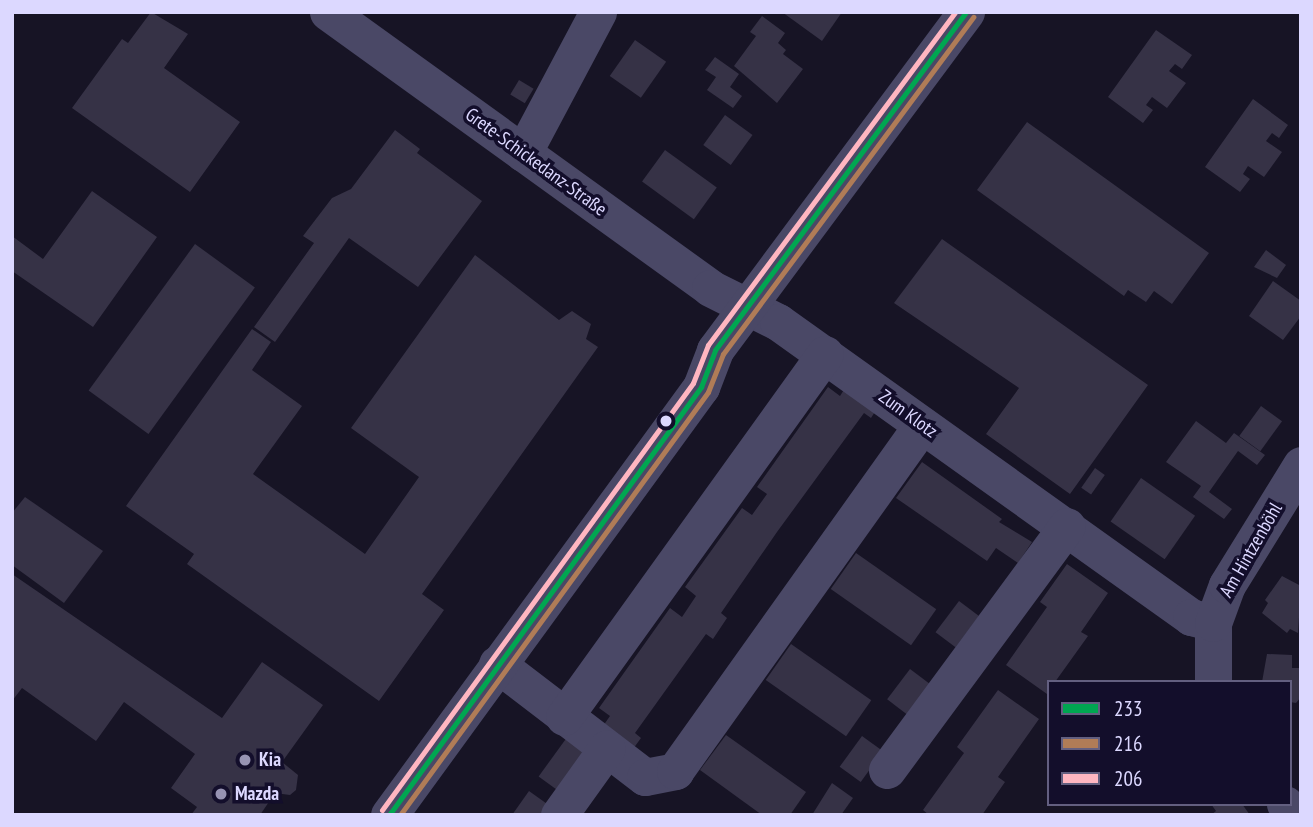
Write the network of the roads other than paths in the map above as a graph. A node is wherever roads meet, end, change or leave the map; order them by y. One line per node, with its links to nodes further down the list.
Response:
1 (328, 12): 4 (street, Grete-Schickedanz-Straße)
2 (598, 12): 4 (street)
3 (966, 12): 5 (street)
4 (523, 153): 5 (street, Grete-Schickedanz-Straße)
5 (747, 308): 6 (street, Zum Klotz); 11 (street)
6 (825, 354): 7 (street, Zum Klotz); 13 (street)
7 (922, 425): 9 (street, Zum Klotz); 14 (street)
8 (1301, 465): 10 (street, Am Hintzenböhl)
9 (1067, 526): 10 (street, Zum Klotz); 15 (street)
10 (1213, 623): 12 (street, Am Hintzenböhl)
11 (497, 664): 13 (street); 16 (street)
12 (1213, 680)
13 (564, 717): 14 (street)
14 (607, 748): 17 (street)
15 (887, 770)
16 (389, 815)
17 (559, 815)

